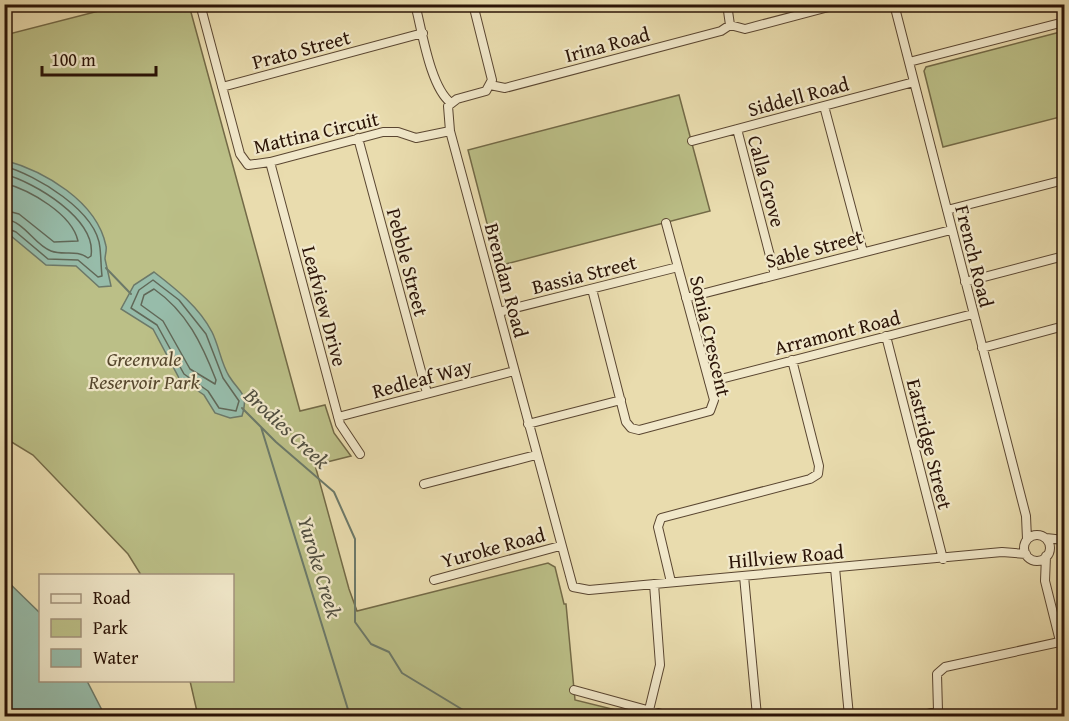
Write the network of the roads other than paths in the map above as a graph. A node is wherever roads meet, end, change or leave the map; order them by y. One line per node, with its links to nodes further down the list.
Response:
1 (200, 4): 14 (street, Mattina Circuit)
2 (415, 4): 10 (street)
3 (473, 4): 13 (street)
4 (727, 4): 9 (street)
5 (840, 4): 7 (street)
6 (894, 4): 11 (street, French Road)
7 (807, 9): 9 (street)
8 (1065, 22): 11 (street)
9 (730, 25): 13 (street, Irina Road)
10 (423, 33): 14 (street, Prato Street); 15 (street)
11 (909, 62): 12 (street, French Road)
12 (914, 82): 16 (street, Siddell Road); 23 (street, French Road)
13 (490, 85): 15 (street)
14 (222, 87): 21 (street, Mattina Circuit)
15 (451, 103): 18 (street, Brendan Road)
16 (824, 106): 17 (street, Siddell Road); 26 (street)
17 (737, 129): 20 (street, Siddell Road); 29 (street, Calla Grove)
18 (450, 131): 19 (street, Mattina Circuit); 33 (street, Brendan Road)
19 (358, 138): 21 (street, Mattina Circuit); 41 (street, Pebble Street)
20 (692, 141)
21 (270, 162): 43 (street, Leafview Drive)
22 (1065, 180): 23 (street)
23 (946, 210): 25 (street, French Road)
24 (666, 223): 28 (street, Sonia Crescent)
25 (951, 230): 26 (street, Sable Street); 30 (street, French Road)
26 (863, 252): 29 (street, Sable Street)
27 (1065, 256): 30 (street)
28 (678, 267): 31 (street, Bassia Street); 32 (street, Sonia Crescent)
29 (775, 275): 32 (street, Sable Street)
30 (965, 282): 34 (street, French Road)
31 (592, 289): 33 (street, Bassia Street); 42 (street, Sonia Crescent)
32 (686, 298): 40 (street, Sonia Crescent)
33 (499, 312): 39 (street, Brendan Road)
34 (973, 314): 36 (street, Arramont Road); 37 (street, French Road)
35 (1065, 326): 37 (street)
36 (886, 336): 38 (street, Arramont Road); 56 (street, Eastridge Street)
37 (982, 348): 48 (street, French Road)
38 (792, 360): 40 (street, Arramont Road); 61 (street)
39 (514, 370): 41 (street, Redleaf Way); 44 (street, Brendan Road)
40 (709, 382): 42 (street, Sonia Crescent)
41 (427, 393): 43 (street, Redleaf Way)
42 (621, 400): 44 (street)
43 (338, 417): 45 (street, Leafview Drive)
44 (528, 424): 46 (street, Brendan Road)
45 (360, 454)
46 (536, 455): 47 (street); 52 (street, Brendan Road)
47 (424, 484)
48 (1026, 516): 49 (street, French Road); 50 (street, French Road)
49 (1044, 537): 50 (street); 51 (street); 54 (street)
50 (1026, 541): 53 (street, Hillview Road); 55 (street)
51 (1065, 541): 54 (street)
52 (561, 546): 59 (street, Yuroke Road); 63 (street, Brendan Road)
53 (1002, 552): 55 (street, Hillview Road); 56 (street, Hillview Road)
54 (1048, 553): 55 (street); 60 (street)
55 (1029, 557): 60 (street)
56 (943, 559): 57 (street, Hillview Road)
57 (836, 568): 58 (street, Hillview Road); 69 (street)
58 (744, 576): 61 (street, Hillview Road); 68 (street)
59 (434, 580)
60 (1045, 581): 64 (street)
61 (671, 582): 62 (street, Hillview Road)
62 (654, 584): 63 (street, Hillview Road); 66 (street)
63 (574, 588)
64 (1062, 641): 70 (street)
65 (574, 690): 66 (street)
66 (649, 710): 67 (street)
67 (669, 717)
68 (757, 717)
69 (849, 717)
70 (920, 717)

